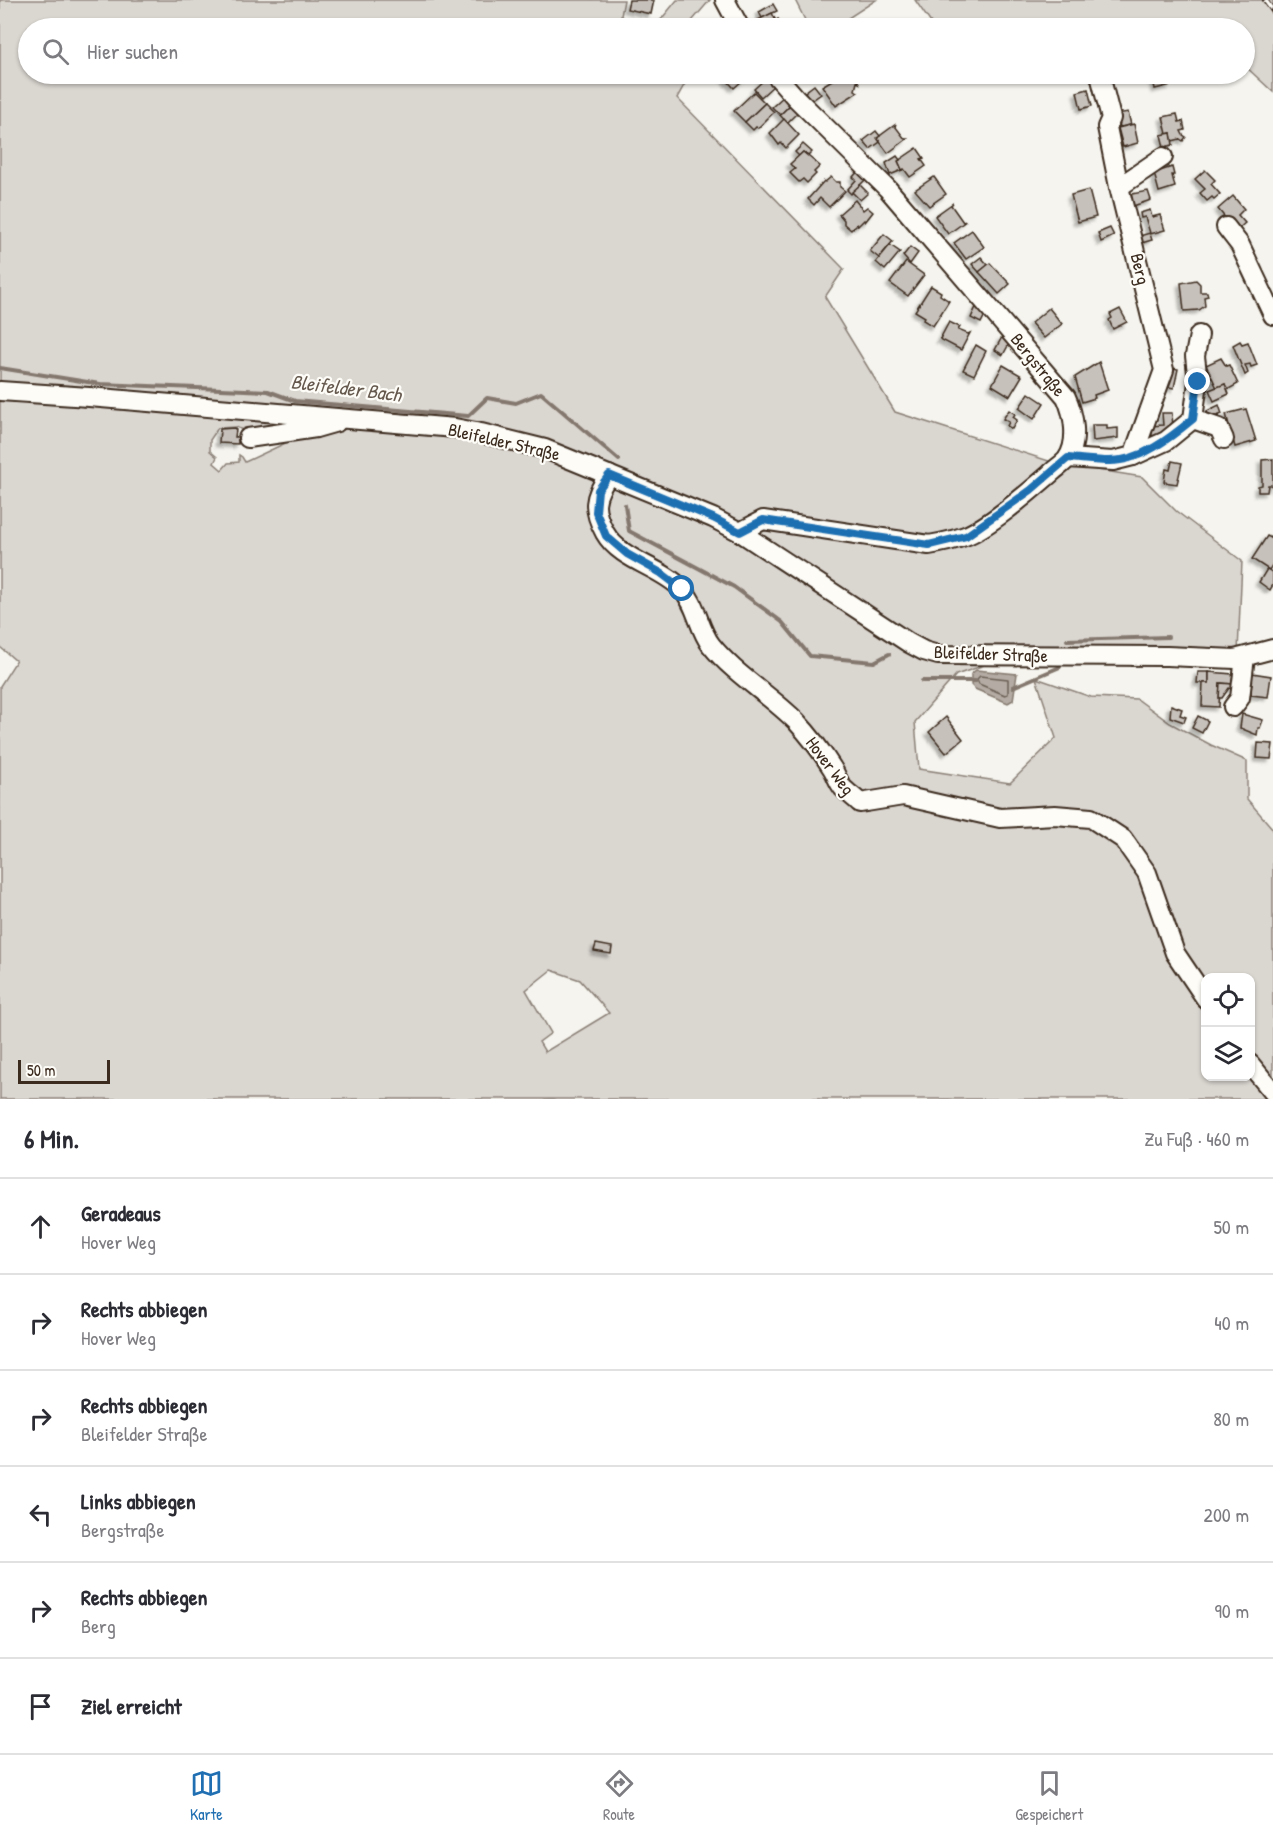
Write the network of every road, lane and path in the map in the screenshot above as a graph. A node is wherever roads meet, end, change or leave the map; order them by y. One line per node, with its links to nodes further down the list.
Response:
1 (725, 0): 2 (street)
2 (735, 18)
3 (784, 84): 16 (street, Bergstraße)
4 (1102, 84): 6 (street, Berg)
5 (1164, 157): 6 (street)
6 (1119, 187): 15 (street, Berg)
7 (1226, 226): 8 (street)
8 (1273, 315)
9 (1199, 335): 12 (street)
10 (0, 392): 11 (street, Bleifelder Straße)
11 (347, 418): 13 (street); 17 (street, Bleifelder Straße)
12 (1193, 419): 14 (street); 15 (street)
13 (248, 438)
14 (1224, 439)
15 (1133, 456): 16 (street)
16 (1068, 458): 18 (street)
17 (609, 475): 18 (street, Bleifelder Straße); 22 (street, Hover Weg)
18 (740, 532): 20 (street, Bleifelder Straße)
19 (1273, 649): 20 (street, Bleifelder Straße)
20 (1245, 657): 21 (street)
21 (1233, 707)
22 (1201, 992)
23 (1255, 1069): 24 (street)
24 (1273, 1092)

